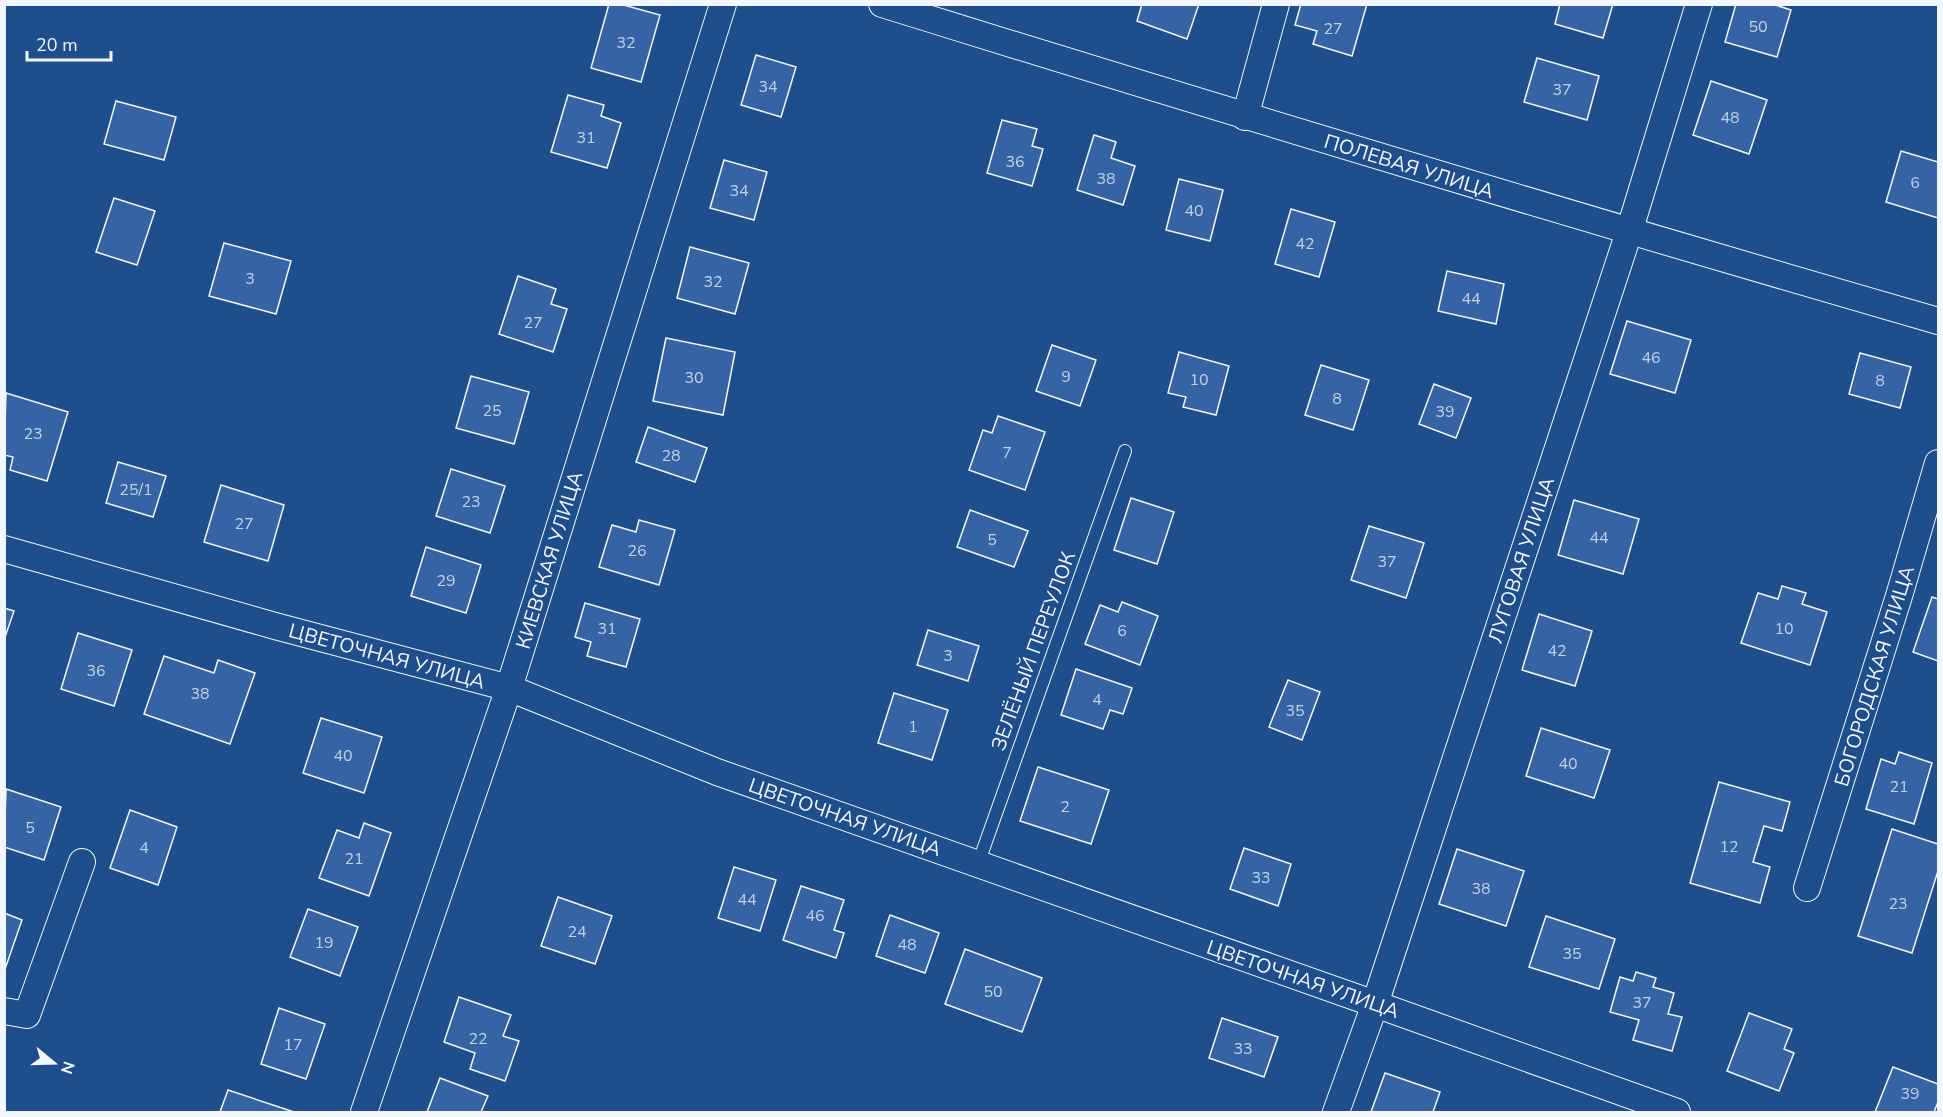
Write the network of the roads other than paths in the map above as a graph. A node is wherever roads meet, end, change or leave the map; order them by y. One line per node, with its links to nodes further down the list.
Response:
1 (723, 4): 11 (street, КИЕВСКАЯ УЛИЦА)
2 (882, 4): 5 (street, ПОЛЕВАЯ УЛИЦА)
3 (1276, 4): 5 (street)
4 (1699, 4): 6 (street, ЛУГОВАЯ УЛИЦА)
5 (1245, 117): 6 (street, ПОЛЕВАЯ УЛИЦА)
6 (1629, 232): 7 (street, ПОЛЕВАЯ УЛИЦА); 15 (street, ЛУГОВАЯ УЛИЦА)
7 (1938, 321)
8 (1125, 451): 13 (lane, ЗЕЛЁНЫЙ ПЕРЕУЛОК)
9 (1938, 463): 14 (street, БОГОРОДСКАЯ УЛИЦА)
10 (4, 549): 11 (street, ЦВЕТОЧНАЯ УЛИЦА)
11 (509, 688): 13 (street, ЦВЕТОЧНАЯ УЛИЦА); 17 (street, КИЕВСКАЯ УЛИЦА)
12 (82, 862): 16 (street)
13 (978, 864): 15 (street, ЦВЕТОЧНАЯ УЛИЦА)
14 (1807, 888)
15 (1375, 1004): 18 (street, ЛУГОВАЯ УЛИЦА); 19 (street, ЦВЕТОЧНАЯ УЛИЦА)
16 (4, 1011)
17 (364, 1113)
18 (1336, 1113)
19 (1677, 1113)

